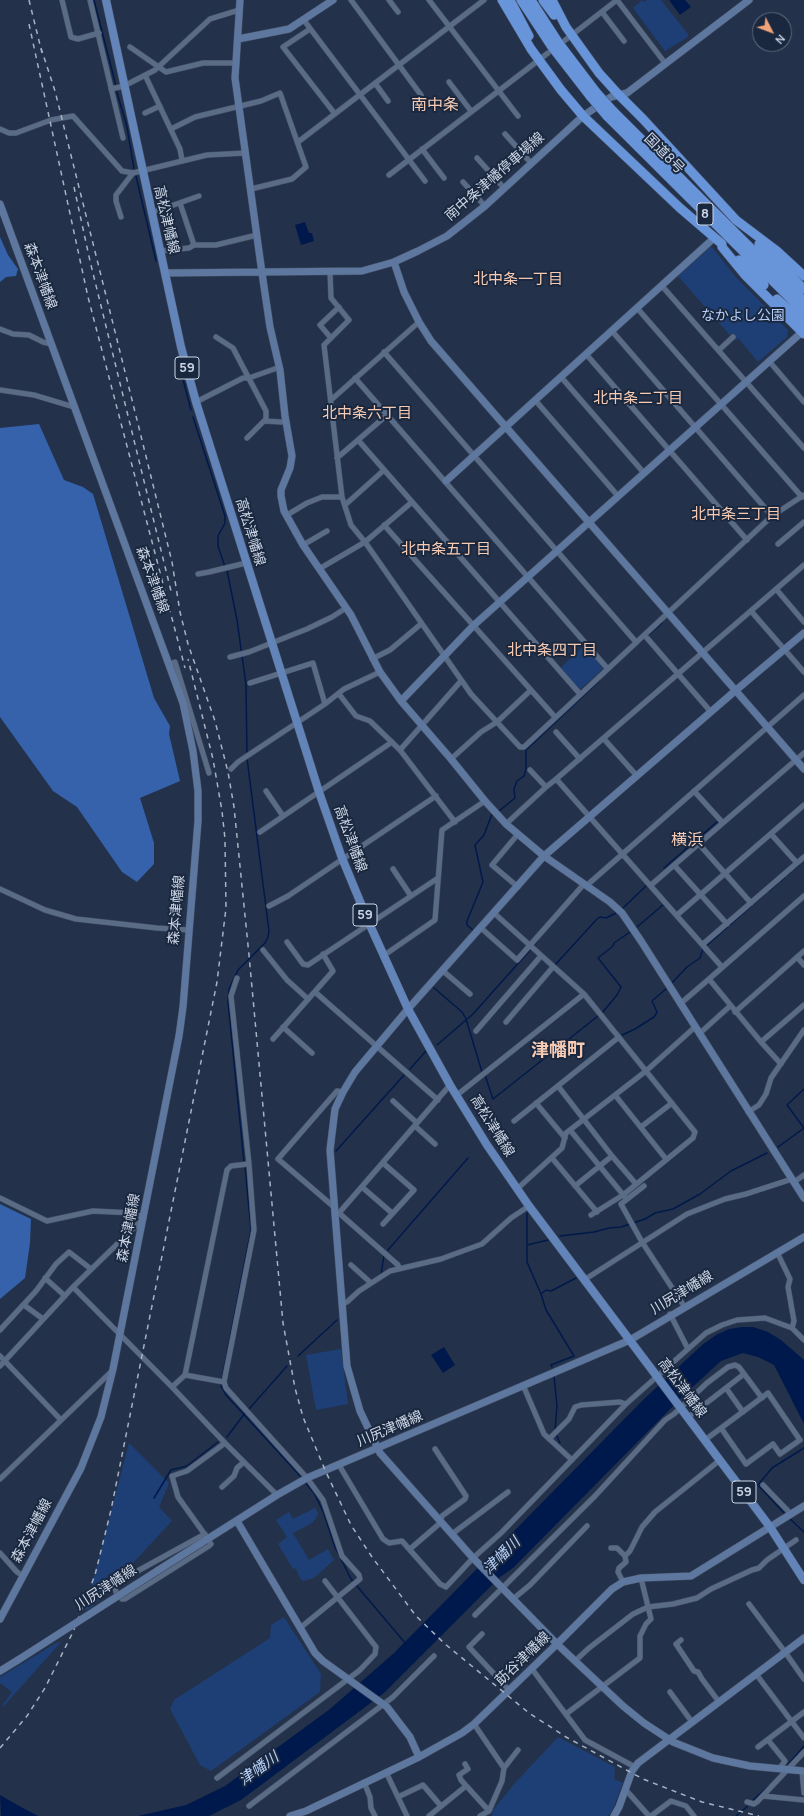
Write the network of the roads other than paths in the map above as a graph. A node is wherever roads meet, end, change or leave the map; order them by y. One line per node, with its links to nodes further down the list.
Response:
1 (62, 0): 24 (street)
2 (90, 0): 24 (street)
3 (106, 0): 38 (main road, 高松津幡線 / 59)
4 (240, 0): 18 (street)
5 (333, 0): 21 (street)
6 (351, 0): 33 (street)
7 (389, 0): 19 (street)
8 (429, 0): 22 (street)
9 (484, 0): 22 (street)
10 (502, 0): 30 (highway)
11 (510, 0): 30 (highway)
12 (521, 0): 41 (highway, 国道8号 / 8)
13 (531, 0): 41 (highway, 国道8号 / 8)
14 (543, 0): 25 (highway)
15 (552, 0): 25 (highway)
16 (617, 0): 20 (street); 32 (street)
17 (748, 0): 32 (street, 南中条津幡停車場線)
18 (239, 10): 26 (street); 34 (street)
19 (398, 12)
20 (602, 12): 25 (street); 27 (street)
21 (304, 19): 23 (street); 26 (street)
22 (449, 27): 33 (street); 39 (street)
23 (310, 29): 40 (street); 49 (street)
24 (99, 33): 38 (street)
25 (567, 34): 42 (highway)
26 (238, 39): 31 (street)
27 (624, 41)
28 (130, 47): 34 (street)
29 (548, 53): 30 (street)
30 (538, 57): 39 (street); 52 (highway)
31 (236, 63): 34 (street); 46 (street)
32 (665, 63): 42 (street, 南中条津幡停車場線)
33 (398, 65): 37 (street); 43 (street)
34 (158, 68): 35 (street)
35 (145, 75): 38 (street); 45 (street)
36 (449, 82): 47 (street)
37 (375, 83): 40 (street); 44 (street)
38 (117, 88): 56 (street); 64 (main road, 高松津幡線 / 59)
39 (498, 91): 47 (street); 51 (street)
40 (360, 94): 49 (street); 62 (street)
41 (593, 94): 50 (highway, 国道8号 / 8, bridge)
42 (618, 94): 52 (street, 南中条津幡停車場線); 78 (highway)
43 (421, 95)
44 (388, 101)
45 (160, 106): 48 (street); 53 (street)
46 (239, 107): 53 (street); 57 (street); 59 (street)
47 (472, 112): 58 (street)
48 (145, 113)
49 (335, 114): 57 (street)
50 (610, 114): 90 (highway, 国道8号 / 8); 93 (highway, 国道8号 / 8)
51 (518, 116)
52 (583, 116): 63 (street, 南中条津幡停車場線); 80 (highway)
53 (171, 129): 61 (street)
54 (0, 130): 65 (street)
55 (505, 134): 63 (street)
56 (123, 138)
57 (298, 142): 71 (street)
58 (422, 149): 62 (street); 67 (street)
59 (246, 153): 61 (street); 71 (street)
60 (477, 158): 70 (street)
61 (182, 160): 64 (street)
62 (408, 160): 66 (street); 68 (street)
63 (531, 163): 70 (street, 南中条津幡停車場線)
64 (142, 170): 65 (street); 76 (main road, 高松津幡線 / 59)
65 (133, 173): 77 (street)
66 (389, 175)
67 (444, 178)
68 (425, 181)
69 (463, 182): 75 (street)
70 (504, 188): 75 (street, 南中条津幡停車場線)
71 (251, 189): 79 (street)
72 (199, 196): 73 (street)
73 (180, 203): 76 (street); 81 (street)
74 (0, 204): 101 (street, 森本津幡線)
75 (485, 206): 83 (street, 南中条津幡停車場線)
76 (151, 213): 82 (main road, 高松津幡線 / 59)
77 (121, 217)
78 (736, 220): 87 (highway); 89 (highway)
79 (256, 235): 81 (street); 86 (street)
80 (718, 241): 88 (street); 96 (highway, 8)
81 (194, 245): 82 (street)
82 (160, 251): 85 (main road, 高松津幡線 / 59)
83 (394, 262): 84 (street, 南中条津幡停車場線); 94 (street)
84 (330, 271): 86 (street, 南中条津幡停車場線); 91 (street)
85 (165, 273): 86 (street, 南中条津幡停車場線); 114 (main road, 高松津幡線 / 59)
86 (262, 273): 106 (street)
87 (804, 276)
88 (662, 286): 92 (street); 102 (street)
89 (804, 289)
90 (804, 301)
91 (338, 307): 100 (street); 100 (street)
92 (637, 308): 97 (street); 116 (street)
93 (804, 312)
94 (419, 322): 103 (street); 121 (street)
95 (0, 329): 101 (street)
96 (803, 330): 105 (street)
97 (612, 331): 104 (street); 122 (street)
98 (216, 337): 108 (street)
99 (733, 337): 102 (street)
100 (330, 338): 112 (street)
101 (51, 344): 117 (street, 森本津幡線)
102 (719, 350): 110 (street)
103 (384, 352): 109 (street); 127 (street)
104 (586, 354): 107 (street); 126 (street)
105 (769, 362): 110 (street); 115 (street)
106 (280, 367): 108 (street); 137 (street)
107 (561, 377): 113 (street); 130 (street)
108 (249, 378): 114 (street); 119 (street)
109 (355, 378): 112 (street); 118 (street)
110 (746, 382): 116 (street); 125 (street)
111 (0, 390): 117 (street)
112 (331, 400): 128 (street)
113 (535, 400): 121 (street); 132 (street)
114 (196, 402): 148 (main road, 高松津幡線 / 59)
115 (804, 402)
116 (721, 404): 122 (street); 133 (street)
117 (74, 407): 170 (street, 森本津幡線)
118 (387, 415): 124 (street); 131 (street)
119 (265, 421): 120 (street); 123 (street)
120 (281, 422)
121 (505, 427): 127 (street); 139 (street)
122 (695, 427): 126 (street); 138 (street)
123 (247, 438)
124 (358, 440): 128 (street); 129 (street)
125 (804, 448)
126 (670, 450): 130 (street); 143 (street)
127 (474, 456): 131 (street); 147 (street)
128 (337, 458): 134 (street)
129 (384, 470): 135 (street); 136 (street)
130 (644, 473): 132 (street)
131 (446, 481): 152 (street)
132 (618, 496): 139 (street)
133 (803, 496): 138 (street)
134 (342, 497): 136 (street); 137 (street)
135 (412, 502): 141 (street); 154 (street)
136 (345, 506): 144 (street)
137 (287, 516): 146 (street)
138 (772, 516): 143 (street)
139 (588, 522): 147 (street); 157 (street)
140 (804, 523): 145 (street)
141 (384, 525): 144 (street); 160 (street)
142 (327, 531): 146 (street)
143 (747, 540): 157 (street)
144 (365, 542): 150 (street); 159 (street)
145 (778, 544)
146 (303, 546): 150 (street)
147 (556, 551): 152 (street); 163 (street)
148 (246, 563): 151 (street); 164 (main road, 高松津幡線 / 59)
149 (804, 565): 153 (street)
150 (319, 569): 155 (street)
151 (198, 574)
152 (528, 576): 154 (street); 171 (street)
153 (776, 589): 156 (street); 158 (street)
154 (500, 602): 160 (street); 181 (street)
155 (346, 608): 164 (street); 169 (street)
156 (751, 611): 165 (street); 166 (street)
157 (668, 614): 163 (street); 166 (street)
158 (804, 622)
159 (421, 624): 167 (street); 169 (street)
160 (474, 625): 167 (street); 178 (street)
161 (804, 633): 165 (street)
162 (647, 638): 175 (street)
163 (636, 642): 171 (street)
164 (272, 643): 168 (street); 174 (main road, 高松津幡線 / 59)
165 (784, 649): 173 (street); 179 (street)
166 (702, 653): 175 (street); 179 (street)
167 (443, 656): 176 (street); 183 (street)
168 (230, 657)
169 (372, 659): 172 (street)
170 (169, 664): 202 (street); 244 (street, 森本津幡線)
171 (607, 668): 181 (street)
172 (380, 672): 180 (street); 183 (street)
173 (804, 672)
174 (282, 673): 177 (street); 184 (street); 188 (main road, 高松津幡線 / 59)
175 (678, 674): 185 (street); 192 (street)
176 (461, 681): 187 (street); 189 (street)
177 (250, 683)
178 (531, 690): 186 (street); 187 (street)
179 (735, 691): 185 (street); 190 (street)
180 (339, 694): 184 (street); 193 (street)
181 (580, 694): 186 (street)
182 (804, 694): 190 (street)
183 (401, 701): 189 (street)
184 (325, 704): 188 (street)
185 (711, 712): 203 (street)
186 (555, 717): 187 (street)
187 (497, 722): 196 (street)
188 (297, 723): 199 (street); 208 (main road, 高松津幡線 / 59)
189 (421, 725): 194 (street); 196 (street)
190 (768, 727): 198 (street); 207 (street)
191 (556, 732): 197 (street)
192 (604, 739): 197 (street); 203 (street)
193 (392, 742): 194 (street); 208 (street)
194 (400, 750): 209 (street)
195 (804, 752): 198 (street)
196 (451, 759): 210 (street)
197 (580, 759): 204 (street)
198 (796, 760): 200 (street); 215 (street)
199 (231, 769)
200 (804, 769)
201 (530, 770): 205 (street)
202 (209, 774)
203 (637, 776): 213 (street)
204 (555, 780): 205 (street); 213 (street)
205 (546, 788): 216 (street)
206 (266, 791): 212 (street)
207 (694, 791): 215 (street); 221 (street)
208 (319, 792): 212 (street); 224 (main road, 高松津幡線 / 59)
209 (436, 796): 214 (street); 224 (street)
210 (485, 802): 214 (street); 216 (street)
211 (804, 805): 219 (street)
212 (283, 816): 217 (street)
213 (590, 816): 221 (street); 222 (street)
214 (455, 822): 229 (street)
215 (722, 823): 220 (street)
216 (506, 824): 218 (street)
217 (260, 832)
218 (518, 834): 222 (street); 232 (street)
219 (771, 834): 225 (street); 228 (street)
220 (699, 844): 226 (street); 228 (street)
221 (622, 853): 230 (street); 231 (street)
222 (544, 856): 230 (street); 232 (street)
223 (804, 857): 225 (street)
224 (342, 858): 238 (street); 241 (main road, 高松津幡線 / 59)
225 (797, 863): 237 (street)
226 (674, 865): 231 (street); 234 (street)
227 (393, 869): 235 (street)
228 (724, 874): 234 (street); 237 (street)
229 (438, 878): 235 (street); 251 (street)
230 (585, 885): 246 (street); 264 (street)
231 (651, 885): 240 (street)
232 (518, 887): 239 (street)
233 (0, 889): 244 (street)
234 (701, 894): 240 (street); 242 (street)
235 (411, 896): 241 (street)
236 (804, 896): 256 (street)
237 (751, 903): 242 (street)
238 (269, 906)
239 (494, 914): 243 (street); 246 (street)
240 (677, 915): 247 (street)
241 (369, 923): 250 (street); 251 (main road, 高松津幡線 / 59)
242 (727, 924): 247 (street)
243 (481, 928): 246 (street); 257 (street)
244 (189, 930): 319 (street, 森本津幡線)
245 (287, 942): 250 (street)
246 (530, 946): 252 (street)
247 (704, 946): 256 (street)
248 (262, 950): 263 (street)
249 (804, 951): 253 (street)
250 (323, 954): 260 (street)
251 (383, 956): 267 (main road, 高松津幡線 / 59)
252 (541, 956): 255 (street); 272 (street)
253 (797, 957): 254 (street); 268 (street)
254 (804, 965)
255 (553, 967): 262 (street); 269 (street)
256 (722, 967): 259 (street)
257 (442, 971): 261 (street); 267 (street)
258 (237, 978): 350 (street)
259 (709, 979): 264 (street); 266 (street)
260 (315, 992): 263 (street); 277 (street)
261 (470, 994)
262 (584, 994): 274 (street); 284 (street)
263 (308, 1000): 270 (street)
264 (680, 1004): 273 (street)
265 (804, 1005): 276 (street)
266 (730, 1006): 268 (street); 273 (street)
267 (408, 1009): 277 (street); 281 (main road, 高松津幡線 / 59)
268 (735, 1012): 276 (street)
269 (506, 1022)
270 (283, 1027): 275 (street); 278 (street)
271 (804, 1030): 279 (street)
272 (476, 1031)
273 (697, 1031): 280 (street); 290 (street)
274 (618, 1037): 280 (street); 282 (street)
275 (273, 1039)
276 (761, 1042): 279 (street)
277 (377, 1046): 283 (street); 286 (street)
278 (312, 1053)
279 (781, 1064): 290 (street)
280 (646, 1071): 285 (street); 289 (street)
281 (450, 1085): 284 (main road, 高松津幡線 / 59); 286 (street)
282 (558, 1086): 288 (street); 291 (street)
283 (343, 1092): 315 (street); 315 (street)
284 (457, 1095): 310 (main road, 高松津幡線 / 59)
285 (615, 1095): 291 (street); 294 (street)
286 (438, 1100): 293 (street)
287 (393, 1101): 293 (street)
288 (536, 1103): 292 (street); 296 (street)
289 (672, 1103): 294 (street); 300 (street)
290 (748, 1112): 305 (street)
291 (584, 1119): 295 (street); 298 (street)
292 (514, 1121)
293 (416, 1125): 297 (street); 301 (street)
294 (640, 1127): 300 (street)
295 (570, 1130): 296 (street); 303 (street)
296 (565, 1138): 299 (street)
297 (436, 1144)
298 (612, 1156): 303 (street); 306 (street)
299 (552, 1158): 307 (street); 310 (street)
300 (666, 1158): 306 (street)
301 (383, 1163): 309 (street); 317 (street)
302 (245, 1164): 348 (street)
303 (599, 1166): 307 (street); 311 (street)
304 (804, 1175): 305 (street)
305 (793, 1181): 313 (street); 322 (street)
306 (636, 1184): 311 (street)
307 (575, 1186): 316 (street)
308 (644, 1186): 311 (street)
309 (362, 1187): 315 (street); 317 (street)
310 (517, 1189): 314 (main road, 高松津幡線 / 59)
311 (625, 1197): 316 (street); 322 (street)
312 (0, 1198): 319 (street)
313 (804, 1198)
314 (529, 1206): 325 (street); 328 (main road, 高松津幡線 / 59)
315 (336, 1211): 325 (street); 332 (street)
316 (597, 1212): 318 (street)
317 (392, 1213): 320 (street)
318 (591, 1216)
319 (144, 1218): 326 (street); 339 (street, 森本津幡線)
320 (383, 1224)
321 (804, 1237): 323 (street, 川尻津幡線)
322 (642, 1242): 328 (street); 334 (street)
323 (776, 1252): 334 (street, 川尻津幡線); 337 (street)
324 (351, 1265): 329 (street)
325 (399, 1268): 329 (street)
326 (91, 1269): 327 (street); 330 (street)
327 (45, 1278): 331 (street); 333 (street)
328 (584, 1280): 340 (main road, 高松津幡線 / 59)
329 (371, 1283): 332 (street)
330 (73, 1287): 331 (street); 339 (street)
331 (65, 1296): 336 (street)
332 (342, 1304): 364 (street)
333 (24, 1305): 336 (street); 338 (street)
334 (684, 1306): 335 (street, 川尻津幡線)
335 (670, 1314): 340 (street, 川尻津幡線); 342 (street)
336 (43, 1319): 344 (street)
337 (792, 1328): 341 (street); 342 (street)
338 (0, 1330)
339 (120, 1335): 346 (street, 森本津幡線); 352 (street)
340 (630, 1340): 349 (main road, 高松津幡線 / 59); 351 (street, 川尻津幡線)
341 (804, 1340)
342 (688, 1349): 349 (street)
343 (0, 1356): 344 (street)
344 (4, 1361): 345 (street); 359 (street)
345 (0, 1366)
346 (113, 1370): 359 (street); 391 (street, 森本津幡線)
347 (744, 1374): 353 (street); 354 (street); 356 (street)
348 (185, 1375): 350 (street); 352 (street)
349 (658, 1378): 355 (street); 356 (main road, 高松津幡線 / 59)
350 (222, 1382): 371 (street)
351 (523, 1385): 361 (street); 364 (street, 川尻津幡線)
352 (172, 1387): 363 (street)
353 (726, 1388): 357 (street); 358 (street)
354 (762, 1398): 357 (street); 360 (street)
355 (626, 1404): 361 (street); 366 (street)
356 (679, 1408): 358 (main road, 高松津幡線 / 59); 396 (street)
357 (743, 1412): 360 (street)
358 (687, 1418): 362 (main road, 高松津幡線 / 59)
359 (61, 1420): 370 (street)
360 (721, 1428): 362 (street)
361 (549, 1439): 366 (street)
362 (705, 1440): 367 (main road, 高松津幡線 / 59)
363 (225, 1443): 368 (street); 383 (street)
364 (378, 1448): 369 (street, 川尻津幡線); 379 (street)
365 (435, 1449): 379 (street)
366 (572, 1460): 390 (street)
367 (720, 1460): 381 (main road, 高松津幡線 / 59); 389 (street)
368 (244, 1462): 373 (street); 375 (street)
369 (339, 1465): 371 (street, 川尻津幡線); 387 (street)
370 (0, 1479)
371 (304, 1480): 375 (street, 川尻津幡線); 397 (street)
372 (763, 1485): 377 (street)
373 (222, 1487)
374 (508, 1492): 382 (street)
375 (277, 1495): 378 (street, 川尻津幡線)
376 (804, 1506): 377 (street, 莇谷津幡線)
377 (788, 1516): 381 (street, 莇谷津幡線)
378 (237, 1521): 383 (street, 川尻津幡線); 403 (street)
379 (440, 1521): 382 (street); 387 (street)
380 (587, 1526): 398 (street)
381 (770, 1527): 386 (main road, 高松津幡線 / 59); 392 (street, 莇谷津幡線)
382 (452, 1534): 390 (street)
383 (207, 1536): 383 (street); 412 (street, 川尻津幡線, bridge)
384 (796, 1540): 386 (street)
385 (611, 1548): 389 (street)
386 (784, 1548): 393 (main road, 高松津幡線 / 59); 400 (street)
387 (410, 1549): 390 (street)
388 (0, 1553): 391 (street)
389 (625, 1556): 395 (street)
390 (474, 1559): 396 (street)
391 (23, 1576): 402 (street, 森本津幡線)
392 (641, 1578): 395 (street, 莇谷津幡線); 400 (street)
393 (804, 1580)
394 (325, 1581): 397 (street)
395 (624, 1582): 407 (street, 莇谷津幡線)
396 (503, 1588): 398 (street); 401 (street)
397 (337, 1598): 403 (street); 415 (street)
398 (514, 1599): 407 (street)
399 (749, 1604): 408 (street)
400 (648, 1608): 410 (street); 416 (street)
401 (475, 1615)
402 (0, 1619)
403 (300, 1628): 415 (street)
404 (482, 1634): 417 (street)
405 (804, 1638): 408 (street)
406 (681, 1640): 419 (street)
407 (558, 1644): 410 (street); 411 (street, 莇谷津幡線)
408 (786, 1652): 413 (street); 414 (street)
409 (434, 1656): 420 (street)
410 (575, 1661): 416 (street)
411 (532, 1669): 417 (street, 莇谷津幡線); 422 (street)
412 (0, 1671)
413 (756, 1674): 419 (street); 423 (street)
414 (804, 1679)
415 (348, 1680): 420 (street); 439 (street)
416 (602, 1687): 422 (street); 427 (street)
417 (509, 1690): 425 (street, 莇谷津幡線)
418 (670, 1692): 424 (street)
419 (719, 1702): 424 (street)
420 (382, 1703): 432 (street); 448 (street)
421 (804, 1712): 423 (street)
422 (566, 1714): 434 (street)
423 (792, 1721): 426 (street); 428 (street)
424 (692, 1722): 427 (street)
425 (474, 1724): 432 (street, 莇谷津幡線); 435 (street)
426 (804, 1738)
427 (669, 1739): 434 (street); 436 (street)
428 (768, 1740): 429 (street); 436 (street)
429 (758, 1747)
430 (518, 1750): 435 (street)
431 (804, 1752): 436 (street)
432 (419, 1757): 438 (street, 莇谷津幡線)
433 (465, 1764): 441 (street)
434 (635, 1767): 442 (street)
435 (504, 1768): 450 (street)
436 (783, 1770): 437 (street); 444 (street)
437 (803, 1771): 443 (street)
438 (386, 1772): 440 (street, 莇谷津幡線); 445 (street)
439 (217, 1778)
440 (364, 1782): 451 (street, 莇谷津幡線); 453 (street)
441 (466, 1786): 449 (street); 450 (street)
442 (625, 1789): 457 (street); 458 (street)
443 (804, 1793)
444 (763, 1796): 446 (street); 447 (street)
445 (398, 1797): 449 (street); 454 (street)
446 (804, 1800)
447 (750, 1802)
448 (249, 1806)
449 (441, 1806): 455 (street)
450 (489, 1811): 456 (street)
451 (307, 1813): 452 (street, 莇谷津幡線)
452 (290, 1816)
453 (375, 1816)
454 (407, 1816)
455 (429, 1816)
456 (480, 1816)
457 (614, 1816)
458 (650, 1816): 459 (street)
459 (694, 1816)

